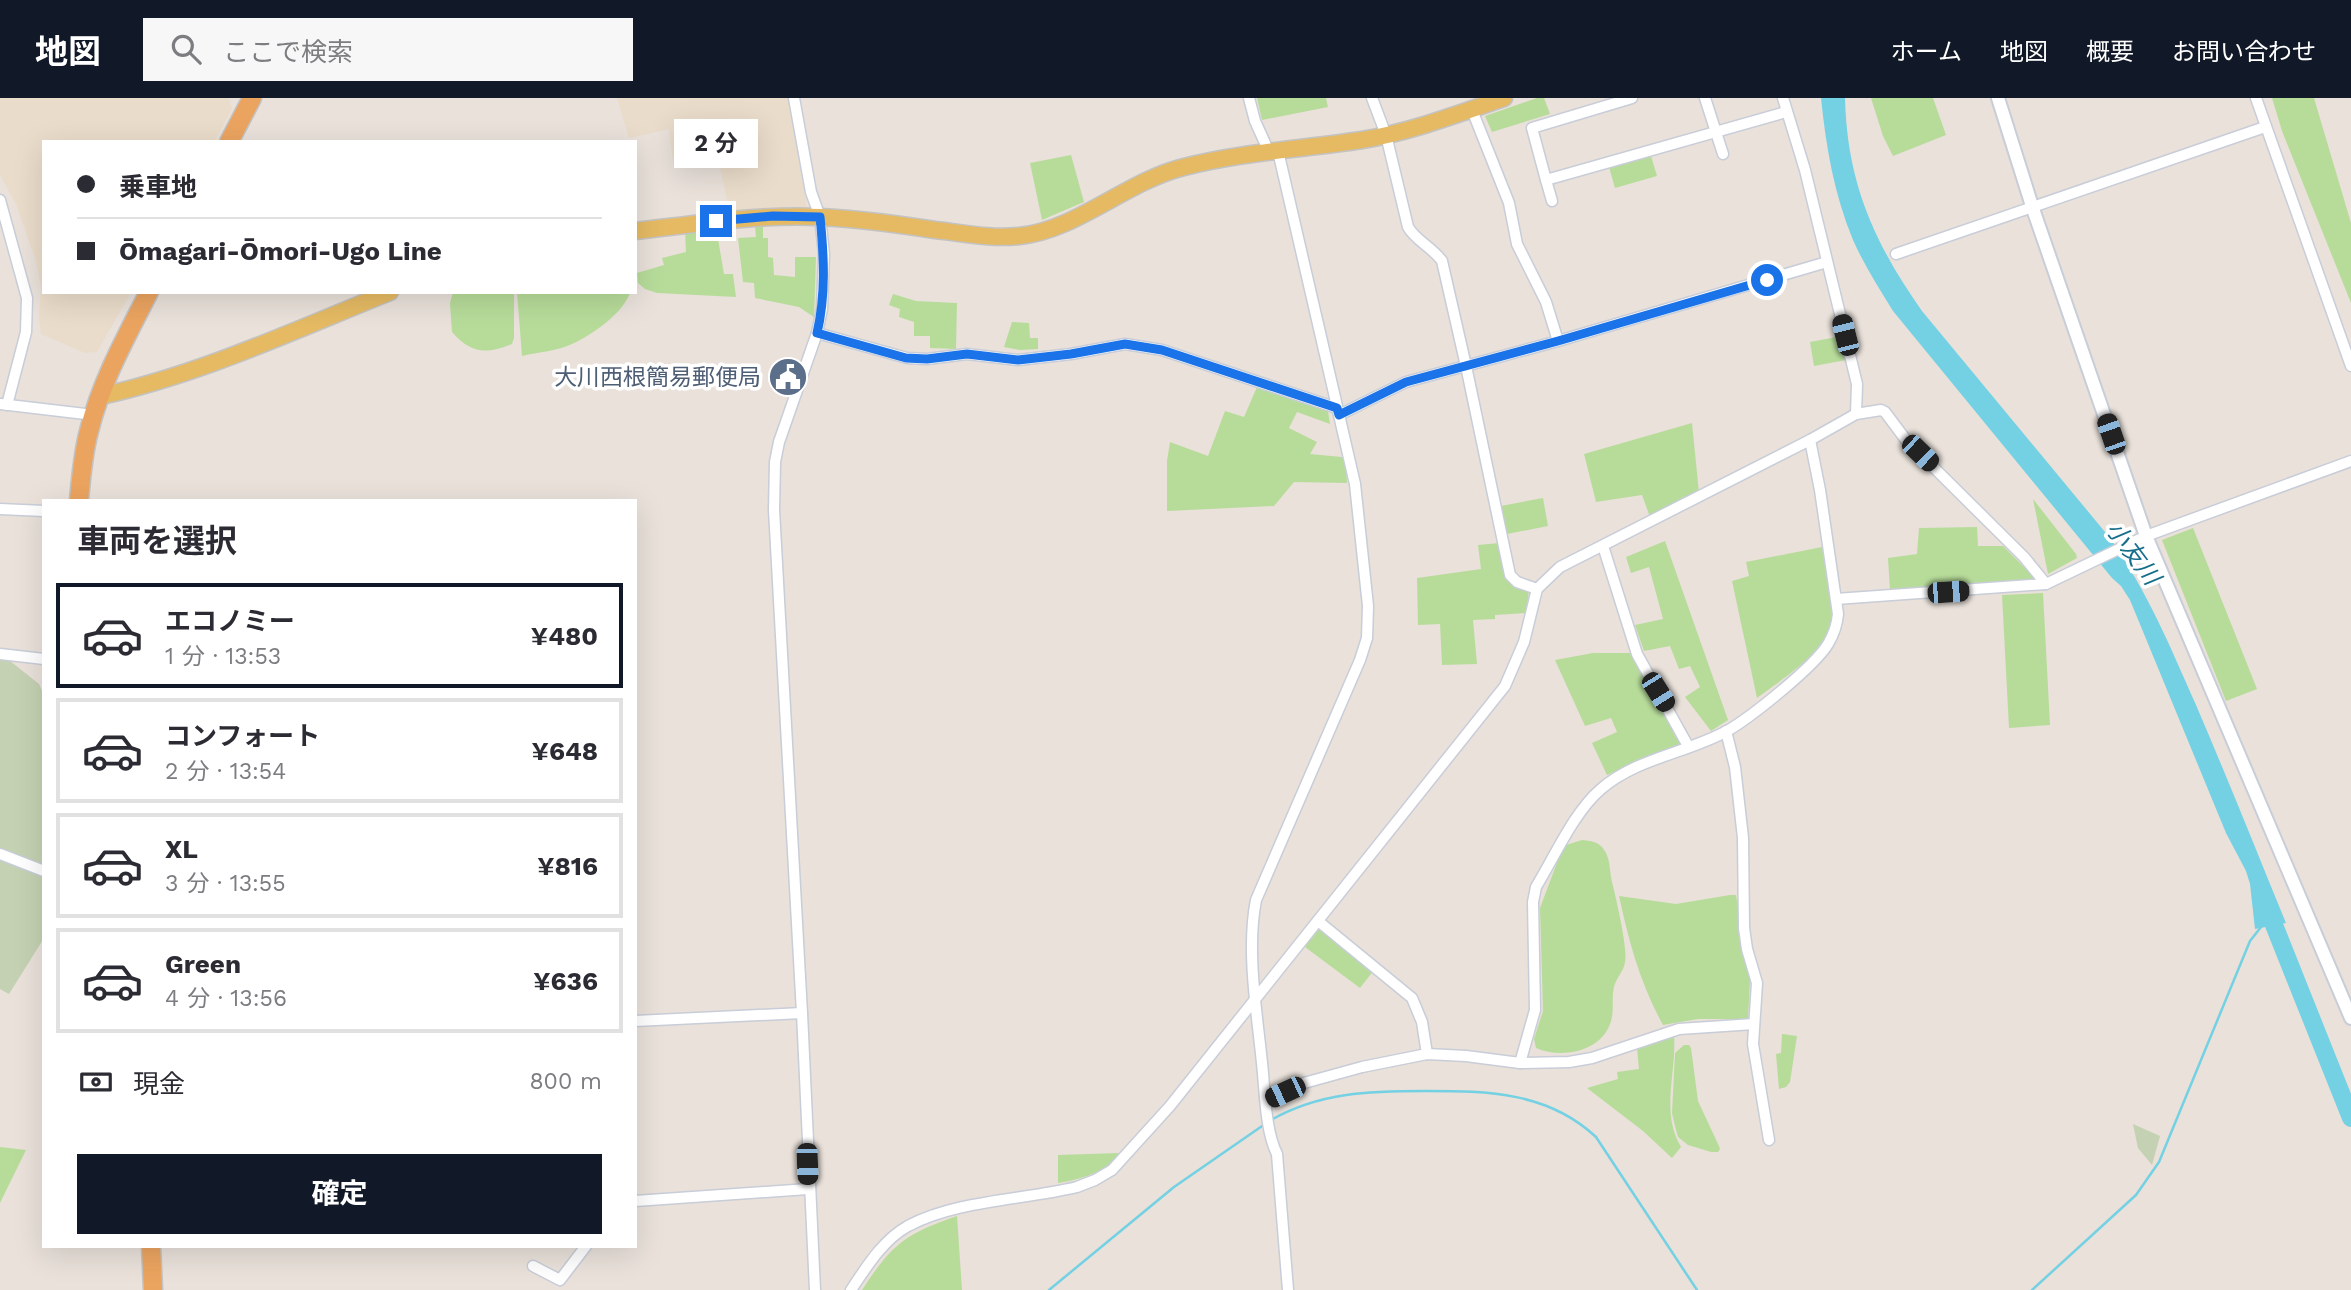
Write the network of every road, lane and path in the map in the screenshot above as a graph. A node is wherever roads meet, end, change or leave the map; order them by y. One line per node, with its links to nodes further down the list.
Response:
1 (252, 98): 17 (highway)
2 (794, 98): 24 (street)
3 (1249, 98): 18 (street)
4 (1372, 98): 16 (street)
5 (1504, 98): 12 (main road)
6 (1632, 98): 11 (street)
7 (1705, 98): 15 (street)
8 (1783, 98): 13 (street)
9 (1998, 98): 23 (street)
10 (2256, 98): 14 (street)
11 (1619, 100): 20 (street)
12 (1472, 110): 16 (main road); 31 (street)
13 (1786, 112): 15 (street); 27 (street)
14 (2265, 127): 23 (street); 33 (street)
15 (1715, 132): 19 (street); 20 (street)
16 (1386, 135): 18 (main road); 32 (street)
17 (230, 140)
18 (1273, 152): 24 (main road); 36 (street)
19 (1723, 154)
20 (1546, 180): 22 (street)
21 (0, 200): 35 (street)
22 (1552, 201)
23 (2032, 206): 26 (street); 44 (street)
24 (820, 217): 25 (main road); 30 (street)
25 (637, 231)
26 (1896, 254)
27 (1827, 262): 31 (street); 37 (street)
28 (148, 294): 34 (highway)
29 (385, 294): 34 (main road)
30 (817, 333): 36 (street); 57 (street)
31 (1558, 341): 32 (street)
32 (1466, 366): 36 (street); 47 (street)
33 (2351, 366)
34 (101, 396): 38 (highway)
35 (4, 405): 38 (street)
36 (1338, 412): 56 (street)
37 (1856, 414): 39 (street); 46 (street)
38 (94, 415): 41 (highway)
39 (1810, 440): 45 (street); 48 (street)
40 (2351, 461): 44 (street)
41 (79, 499)
42 (0, 509): 43 (street)
43 (42, 511)
44 (2146, 536): 46 (street); 58 (street)
45 (1604, 545): 47 (street); 52 (street)
46 (2046, 584): 48 (street)
47 (1538, 589): 55 (street)
48 (1836, 599): 51 (street)
49 (0, 654): 50 (street)
50 (42, 659)
51 (1726, 731): 52 (street); 60 (street)
52 (1688, 746): 62 (street)
53 (0, 854): 54 (street)
54 (42, 870)
55 (1318, 921): 56 (street); 61 (street)
56 (1256, 998): 63 (street); 72 (street)
57 (802, 1013): 59 (street); 65 (street)
58 (2351, 1018)
59 (637, 1021)
60 (1754, 1024): 62 (street); 64 (street)
61 (1427, 1054): 62 (street); 63 (street)
62 (1520, 1063)
63 (1266, 1100): 73 (street)
64 (1769, 1140)
65 (808, 1189): 66 (street); 71 (street)
66 (637, 1201)
67 (151, 1248): 70 (highway)
68 (584, 1248): 69 (street)
69 (533, 1266)
70 (153, 1290)
71 (814, 1290)
72 (851, 1290)
73 (1288, 1290)

